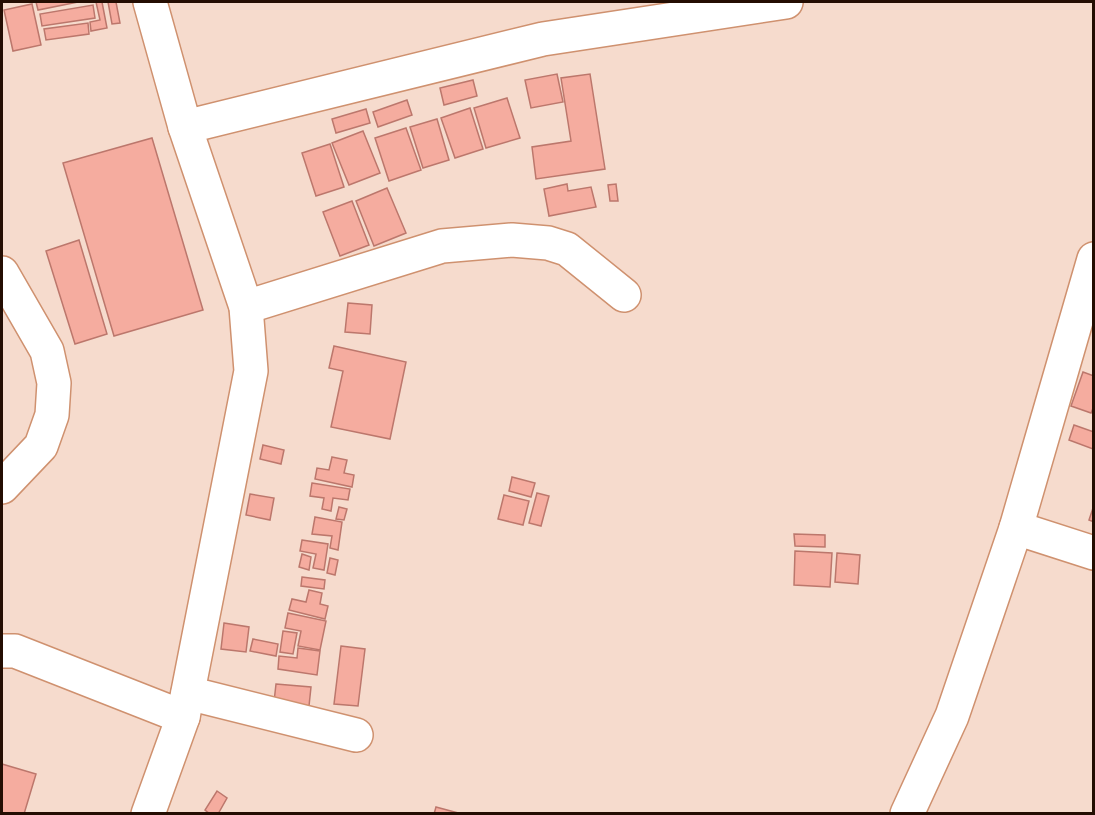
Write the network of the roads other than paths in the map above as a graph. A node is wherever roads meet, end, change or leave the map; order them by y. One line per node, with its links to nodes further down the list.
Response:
1 (150, 2): 3 (street)
2 (786, 2): 3 (street)
3 (185, 127): 7 (street)
4 (1092, 272): 9 (street)
5 (2, 273): 8 (street)
6 (624, 295): 7 (street)
7 (246, 307): 12 (street)
8 (2, 488)
9 (1016, 528): 10 (street); 15 (street)
10 (1094, 553)
11 (2, 651): 12 (street)
12 (185, 705): 13 (street); 14 (street)
13 (356, 735)
14 (148, 813)
15 (908, 813)

